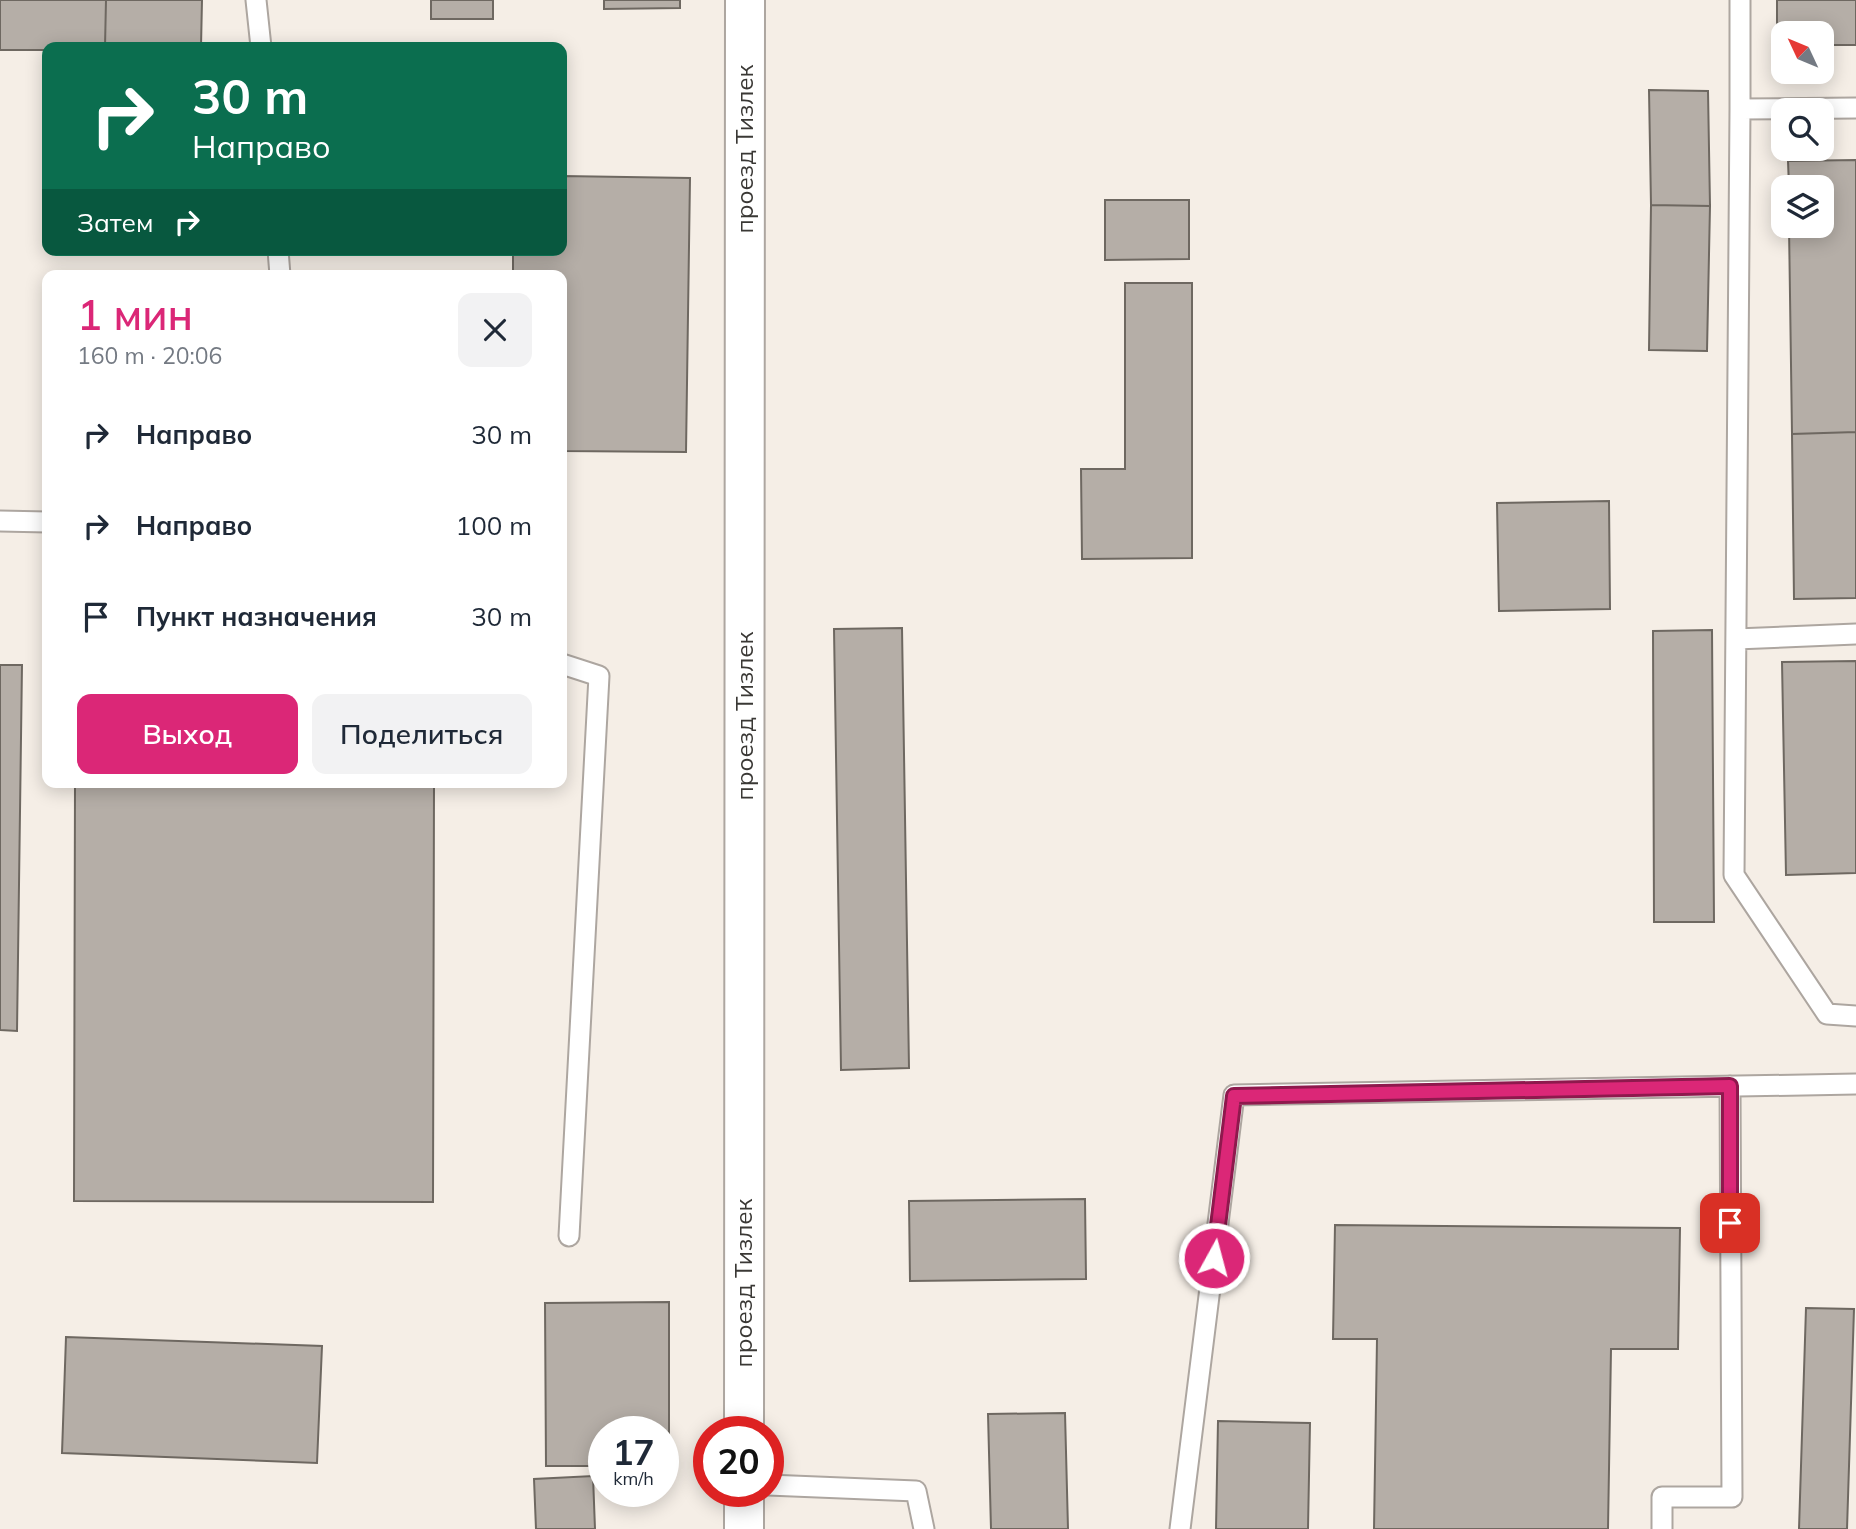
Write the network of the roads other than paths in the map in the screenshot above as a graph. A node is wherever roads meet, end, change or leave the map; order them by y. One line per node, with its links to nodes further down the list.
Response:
1 (256, 0): 4 (lane)
2 (745, 0): 16 (street, проезд Тизлек)
3 (1740, 0): 5 (lane)
4 (260, 42)
5 (1740, 108): 6 (lane); 10 (lane)
6 (1856, 108)
7 (0, 521): 8 (lane)
8 (42, 522)
9 (1856, 634): 10 (lane)
10 (1736, 639): 12 (lane)
11 (567, 666): 15 (lane)
12 (1856, 1016)
13 (1856, 1084): 14 (lane)
14 (1730, 1086): 21 (lane); 22 (lane)
15 (569, 1236)
16 (744, 1416)
17 (784, 1486): 20 (lane)
18 (744, 1507): 19 (street)
19 (744, 1529)
20 (924, 1529)
21 (1180, 1529)
22 (1662, 1529)

